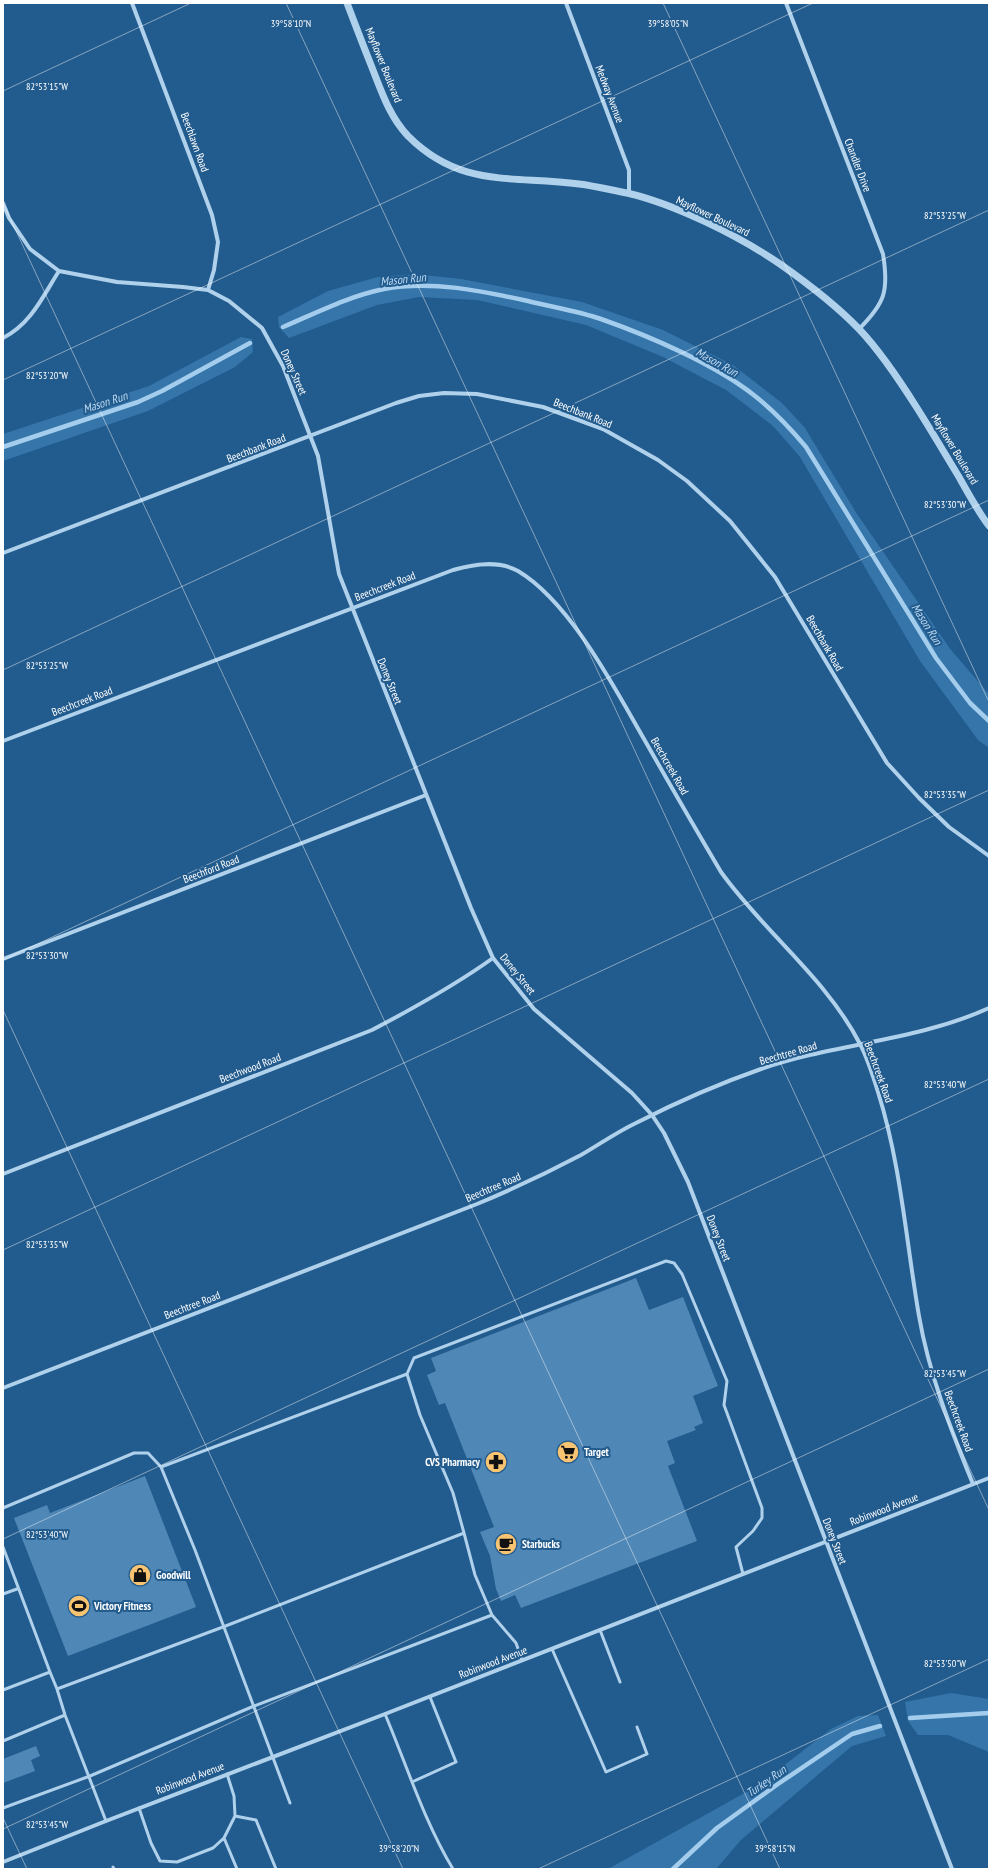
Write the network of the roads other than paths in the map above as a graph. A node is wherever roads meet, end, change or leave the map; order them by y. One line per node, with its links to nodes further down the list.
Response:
1 (132, 3): 8 (street, Beechlawn Road)
2 (347, 3): 5 (street, Mayflower Boulevard)
3 (566, 3): 5 (street, Medway Avenue)
4 (786, 3): 9 (street, Chandler Drive)
5 (629, 194): 9 (street, Mayflower Boulevard)
6 (3, 203): 7 (street, Doney Street)
7 (59, 271): 8 (street, Doney Street); 10 (street)
8 (208, 290): 11 (street, Doney Street)
9 (859, 329): 12 (street, Mayflower Boulevard)
10 (3, 338)
11 (311, 437): 13 (street, Beechbank Road); 14 (street, Doney Street); 17 (street, Beechbank Road)
12 (989, 526)
13 (3, 553)
14 (352, 608): 15 (street, Beechcreek Road); 16 (street, Doney Street); 21 (street, Beechcreek Road)
15 (3, 741)
16 (426, 796): 18 (street, Doney Street); 19 (street, Beechford Road)
17 (989, 856)
18 (493, 958): 22 (street, Doney Street); 23 (street, Beechwood Road)
19 (3, 959)
20 (989, 1008): 21 (street, Beechtree Road)
21 (861, 1044): 22 (street, Beechtree Road); 28 (street, Beechcreek Road)
22 (652, 1115): 25 (street, Beechtree Road); 31 (street, Doney Street)
23 (3, 1174)
24 (407, 1374): 26 (lane); 30 (lane); 33 (lane)
25 (3, 1388)
26 (161, 1467): 29 (lane); 37 (lane)
27 (989, 1478): 28 (street, Robinwood Avenue)
28 (973, 1484): 31 (street, Robinwood Avenue)
29 (3, 1508)
30 (464, 1533): 36 (lane); 37 (lane)
31 (826, 1542): 33 (street, Robinwood Avenue); 65 (street, Doney Street)
32 (3, 1548): 34 (lane)
33 (743, 1574): 38 (street, Robinwood Avenue)
34 (17, 1589): 35 (lane); 41 (lane)
35 (3, 1594)
36 (492, 1616): 40 (lane); 46 (lane)
37 (223, 1627): 43 (lane); 46 (lane)
38 (600, 1630): 39 (street, Robinwood Avenue); 42 (lane)
39 (552, 1649): 40 (street, Robinwood Avenue); 49 (lane)
40 (522, 1660): 45 (street, Robinwood Avenue)
41 (50, 1672): 43 (lane); 44 (lane)
42 (620, 1682)
43 (57, 1689): 48 (lane)
44 (3, 1690)
45 (430, 1697): 47 (street, Robinwood Avenue); 54 (lane)
46 (254, 1706): 51 (lane); 53 (lane)
47 (385, 1714): 51 (street, Robinwood Avenue); 54 (lane)
48 (65, 1715): 50 (lane); 53 (lane)
49 (637, 1727)
50 (3, 1741)
51 (271, 1757): 52 (street, Robinwood Avenue); 55 (lane)
52 (227, 1774): 57 (street, Robinwood Avenue); 58 (lane)
53 (90, 1776): 56 (lane); 59 (lane)
54 (412, 1782): 64 (lane)
55 (290, 1803)
56 (3, 1808)
57 (138, 1808): 59 (street, Robinwood Avenue); 60 (lane)
58 (235, 1816): 60 (lane); 63 (lane)
59 (106, 1821): 61 (street, Robinwood Avenue)
60 (224, 1838): 62 (lane)
61 (3, 1862)
62 (237, 1869)
63 (276, 1869)
64 (453, 1869)
65 (952, 1869)

